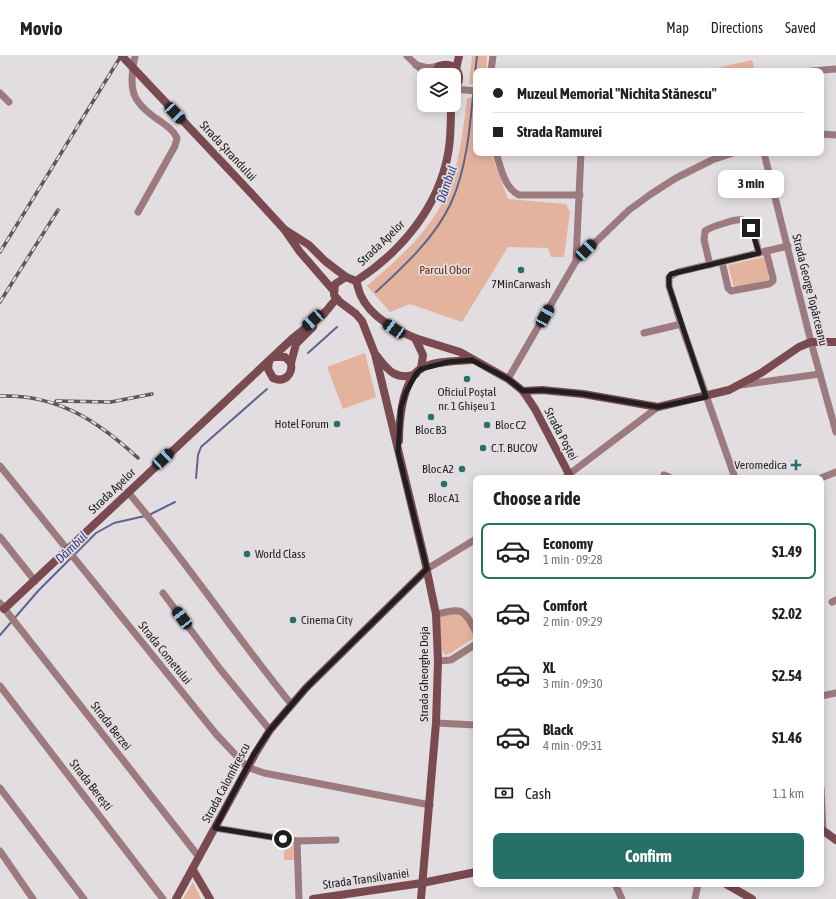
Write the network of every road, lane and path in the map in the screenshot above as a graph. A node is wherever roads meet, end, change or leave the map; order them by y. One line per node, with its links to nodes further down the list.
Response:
1 (122, 56): 28 (main road, Strada Ștrandului, bridge)
2 (135, 56): 27 (street)
3 (407, 56): 6 (street)
4 (459, 56): 7 (main road); 11 (main road)
5 (493, 56): 12 (street)
6 (414, 64): 8 (street); 9 (street)
7 (448, 65): 8 (main road); 10 (main road)
8 (439, 66)
9 (419, 68)
10 (454, 68)
11 (456, 68)
12 (491, 68)
13 (836, 69): 14 (street)
14 (824, 70)
15 (461, 90): 16 (street)
16 (473, 91)
17 (0, 93): 18 (street)
18 (9, 102)
19 (451, 112): 35 (main road, Strada Apelor)
20 (824, 134): 21 (street)
21 (836, 135)
22 (497, 156): 26 (street)
23 (581, 156): 26 (street)
24 (724, 156): 31 (street)
25 (765, 156): 29 (street, Strada George Topârceanu)
26 (580, 195): 31 (street)
27 (138, 212)
28 (284, 229): 34 (main road, Strada Ștrandului); 36 (main road, Strada Ștrandului)
29 (788, 246): 30 (street); 42 (street, Strada George Topârceanu)
30 (763, 252): 32 (street); 32 (street); 33 (street)
31 (576, 261): 52 (street)
32 (722, 262): 33 (street)
33 (710, 265): 39 (street)
34 (346, 277): 35 (main road); 36 (main road)
35 (356, 282): 41 (main road, Strada Poștei)
36 (333, 290): 37 (main road, Strada Ștrandului)
37 (336, 299): 38 (main road, Strada Apelor); 44 (main road, Strada Gheorghe Doja)
38 (325, 312): 45 (main road, Strada Apelor); 47 (main road, Strada Apelor)
39 (681, 324): 40 (street); 55 (street)
40 (644, 333)
41 (415, 338): 46 (main road, Strada Poștei); 48 (main road)
42 (811, 342): 43 (main road); 50 (street, Strada George Topârceanu); 53 (main road)
43 (836, 342)
44 (375, 354): 48 (main road, Strada Gheorghe Doja); 58 (main road, Strada Gheorghe Doja)
45 (272, 360): 47 (main road); 49 (main road); 51 (main road, Strada Apelor)
46 (472, 360): 48 (main road); 52 (main road, Strada Poștei)
47 (291, 363): 49 (main road)
48 (419, 371): 58 (main road, Strada Gheorghe Doja)
49 (268, 372): 51 (main road, Strada Apelor)
50 (820, 374): 53 (street); 57 (street, Strada George Topârceanu)
51 (255, 375): 65 (main road, Strada Apelor)
52 (508, 379): 54 (main road, Strada Poștei)
53 (741, 385): 55 (main road)
54 (523, 391): 56 (main road); 61 (main road, Strada Poștei)
55 (706, 397): 56 (main road); 63 (street)
56 (658, 407): 62 (street)
57 (836, 432)
58 (398, 452): 69 (main road, Strada Gheorghe Doja)
59 (0, 466): 68 (street, Strada Cometului)
60 (836, 472): 64 (street)
61 (567, 475)
62 (571, 475)
63 (734, 475)
64 (824, 477)
65 (128, 492): 68 (main road, Strada Apelor); 80 (street)
66 (0, 537): 70 (street)
67 (473, 541): 69 (street)
68 (70, 552): 70 (main road, Strada Apelor); 84 (street, Strada Cometului)
69 (427, 569): 73 (main road, Strada Gheorghe Doja); 80 (main road, Strada Calomfirescu)
70 (35, 581): 72 (main road, Strada Apelor)
71 (164, 593): 83 (street)
72 (4, 609): 93 (street, Strada Berzei)
73 (436, 614): 74 (street); 76 (main road, Strada Gheorghe Doja)
74 (473, 627)
75 (473, 648): 76 (street)
76 (438, 661): 81 (main road, Strada Gheorghe Doja)
77 (0, 686): 102 (street, Strada Berești)
78 (836, 693): 79 (street)
79 (824, 695)
80 (291, 704): 83 (main road, Strada Calomfirescu)
81 (436, 723): 82 (street); 86 (main road, Strada Gheorghe Doja)
82 (473, 725)
83 (270, 730): 84 (main road, Strada Calomfirescu)
84 (247, 767): 86 (street); 87 (main road, Strada Calomfirescu)
85 (0, 788): 101 (street)
86 (430, 805): 96 (main road, Strada Gheorghe Doja)
87 (215, 828): 91 (street); 93 (main road, Strada Calomfirescu)
88 (824, 831): 90 (main road)
89 (336, 840): 91 (street)
90 (836, 840)
91 (297, 841): 105 (street)
92 (0, 851): 100 (street)
93 (199, 857): 94 (main road, Strada Calomfirescu)
94 (193, 870): 103 (main road, Strada Calomfirescu); 104 (main road)
95 (473, 873): 96 (main road, Strada Transilvaniei)
96 (422, 883): 106 (main road, Strada Transilvaniei); 107 (main road, Strada Gheorghe Doja)
97 (616, 887): 108 (street)
98 (697, 887): 109 (street)
99 (731, 887): 110 (main road)
100 (33, 899)
101 (84, 899)
102 (164, 899)
103 (176, 899)
104 (210, 899)
105 (299, 899)
106 (313, 899)
107 (421, 899)
108 (622, 899)
109 (695, 899)
110 (752, 899)

